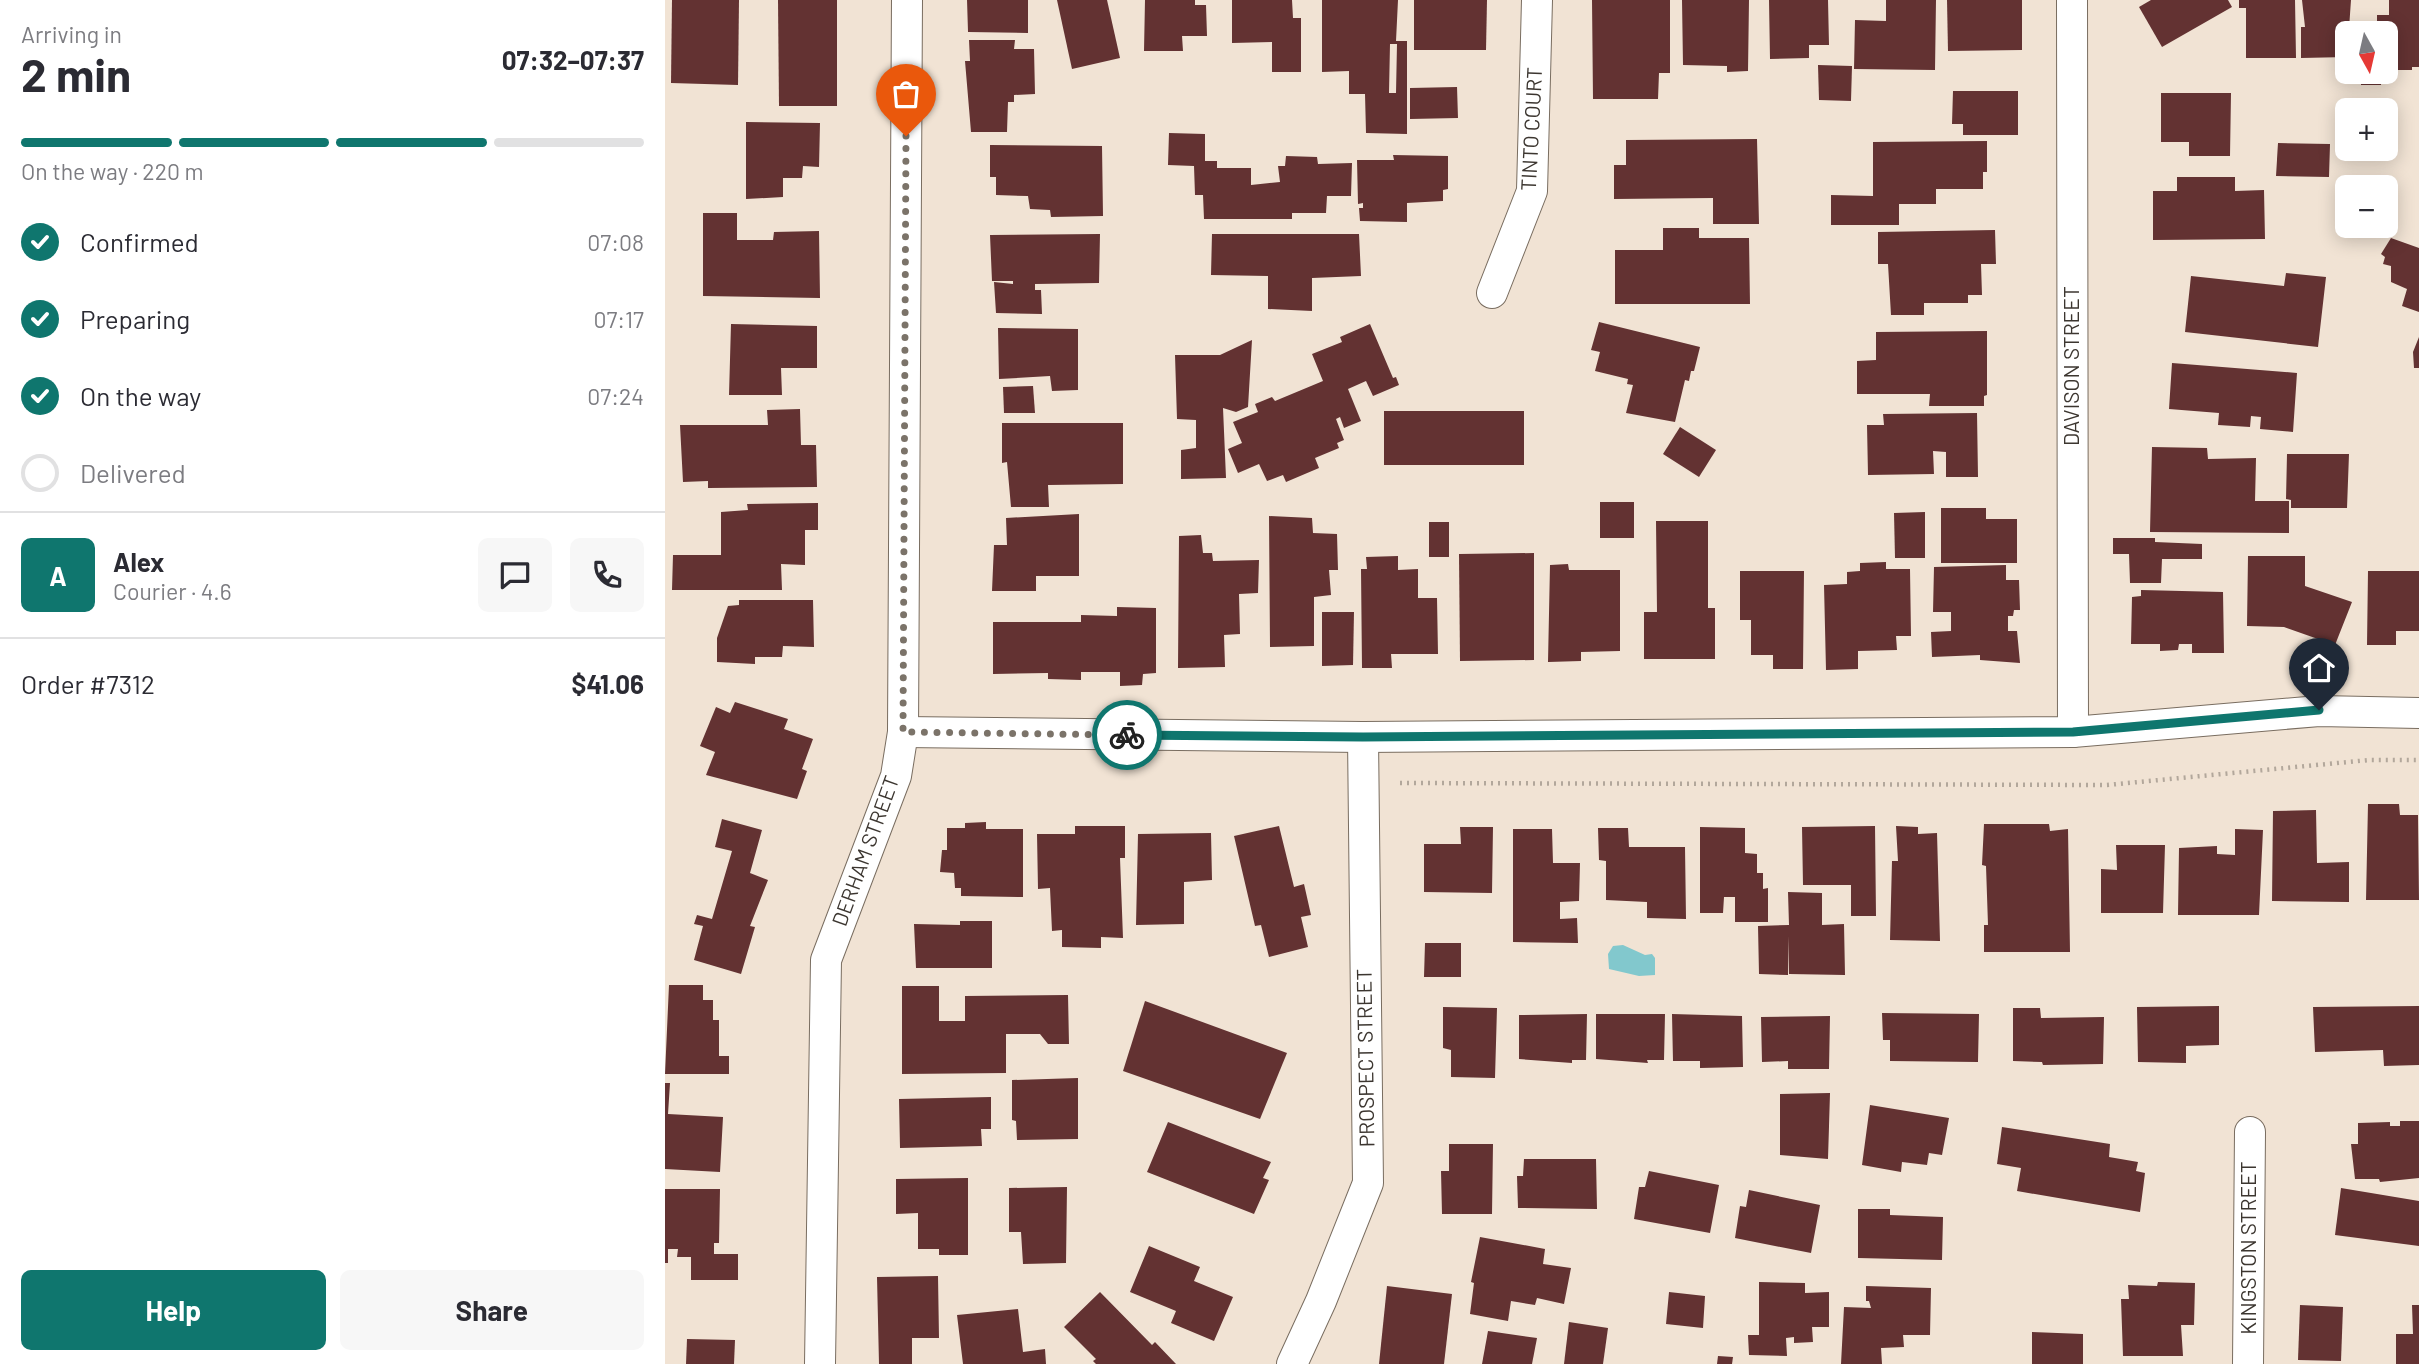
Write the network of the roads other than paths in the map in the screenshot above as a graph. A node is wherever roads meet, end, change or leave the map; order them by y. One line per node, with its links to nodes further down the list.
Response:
1 (907, 0): 6 (street, DERHAM STREET)
2 (1537, 0): 4 (street, TINTO COURT)
3 (2072, 0): 7 (street, DAVISON STREET)
4 (1492, 293)
5 (2419, 713): 7 (street)
6 (903, 732): 8 (street); 10 (street, DERHAM STREET)
7 (2073, 732): 8 (street)
8 (1363, 737): 11 (street, PROSPECT STREET)
9 (2250, 1132): 12 (street, KINGSTON STREET)
10 (820, 1364)
11 (1292, 1364)
12 (2248, 1364)

